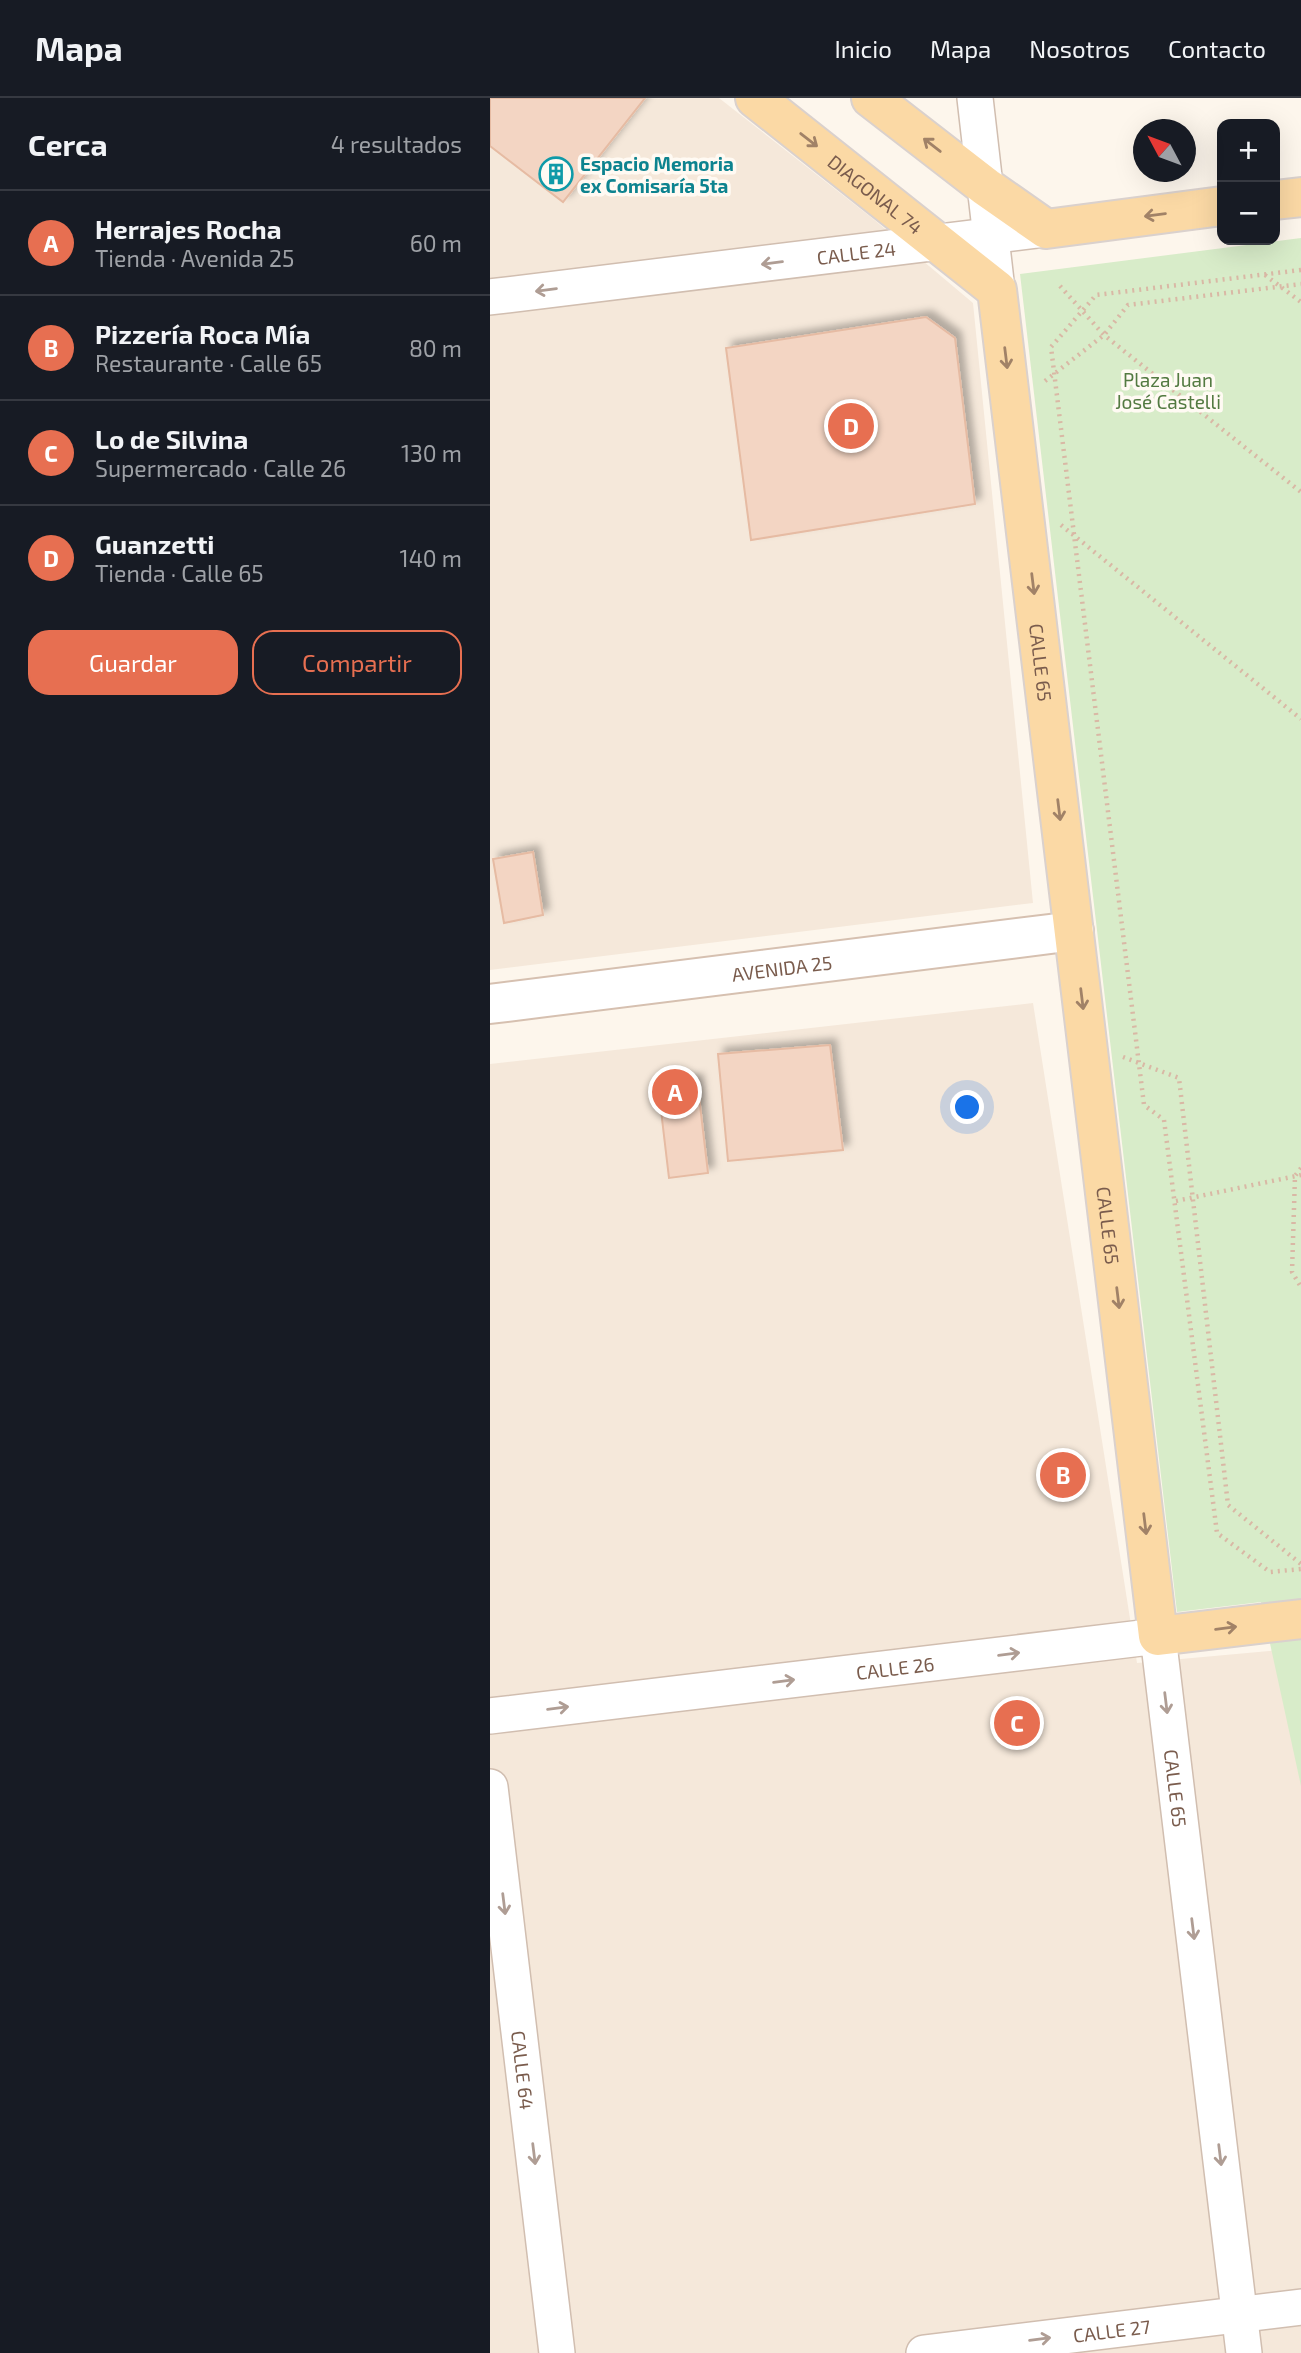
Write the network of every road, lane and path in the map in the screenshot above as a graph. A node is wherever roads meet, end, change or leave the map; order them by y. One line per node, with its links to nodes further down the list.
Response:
1 (755, 98): 10 (main road, DIAGONAL 74, one-way to 10)
2 (871, 98): 4 (main road, one-way to 2)
3 (975, 98): 4 (street, CALLE 65)
4 (986, 187): 8 (main road); 9 (street, CALLE 65)
5 (1301, 197): 6 (main road)
6 (1280, 199)
7 (1217, 207): 8 (main road, CALLE 24, one-way to 8)
8 (1046, 229): 9 (street, CALLE 24)
9 (991, 235): 10 (street, CALLE 24); 16 (street, CALLE 65)
10 (937, 243): 16 (main road, DIAGONAL 74); 17 (street, CALLE 24, one-way to 17)
11 (1301, 270): 12 (path)
12 (1264, 274): 15 (path); 19 (path)
13 (1301, 284): 15 (path)
14 (1060, 286): 19 (path)
15 (1280, 286): 18 (path); 20 (path)
16 (998, 290): 27 (main road, CALLE 65, one-way to 27)
17 (490, 297)
18 (1301, 302)
19 (1082, 310): 20 (path); 21 (path)
20 (1104, 335): 21 (path); 23 (path)
21 (1054, 373): 22 (path); 25 (path)
22 (1036, 389)
23 (1301, 492)
24 (1052, 519): 25 (path)
25 (1074, 535): 26 (path); 30 (path)
26 (1301, 719)
27 (1074, 931): 28 (street, AVENIDA 25); 38 (main road, CALLE 65, one-way to 38)
28 (490, 1004)
29 (1119, 1056): 30 (path)
30 (1139, 1063): 33 (path); 34 (path)
31 (1301, 1168): 32 (path)
32 (1298, 1175): 33 (path); 35 (path)
33 (1192, 1197): 34 (path); 36 (path)
34 (1176, 1201): 36 (path)
35 (1301, 1287)
36 (1301, 1567)
37 (1301, 1619): 38 (main road, CALLE 26, one-way to 37)
38 (1158, 1636): 39 (street, CALLE 26, one-way to 38); 42 (street, CALLE 65, one-way to 42)
39 (490, 1716)
40 (490, 1787): 43 (street, CALLE 64, one-way to 43)
41 (1301, 2307): 42 (street, CALLE 27)
42 (1239, 2315): 44 (street, CALLE 27, one-way to 42); 45 (street, CALLE 65)
43 (557, 2353)
44 (924, 2353)
45 (1244, 2353)

